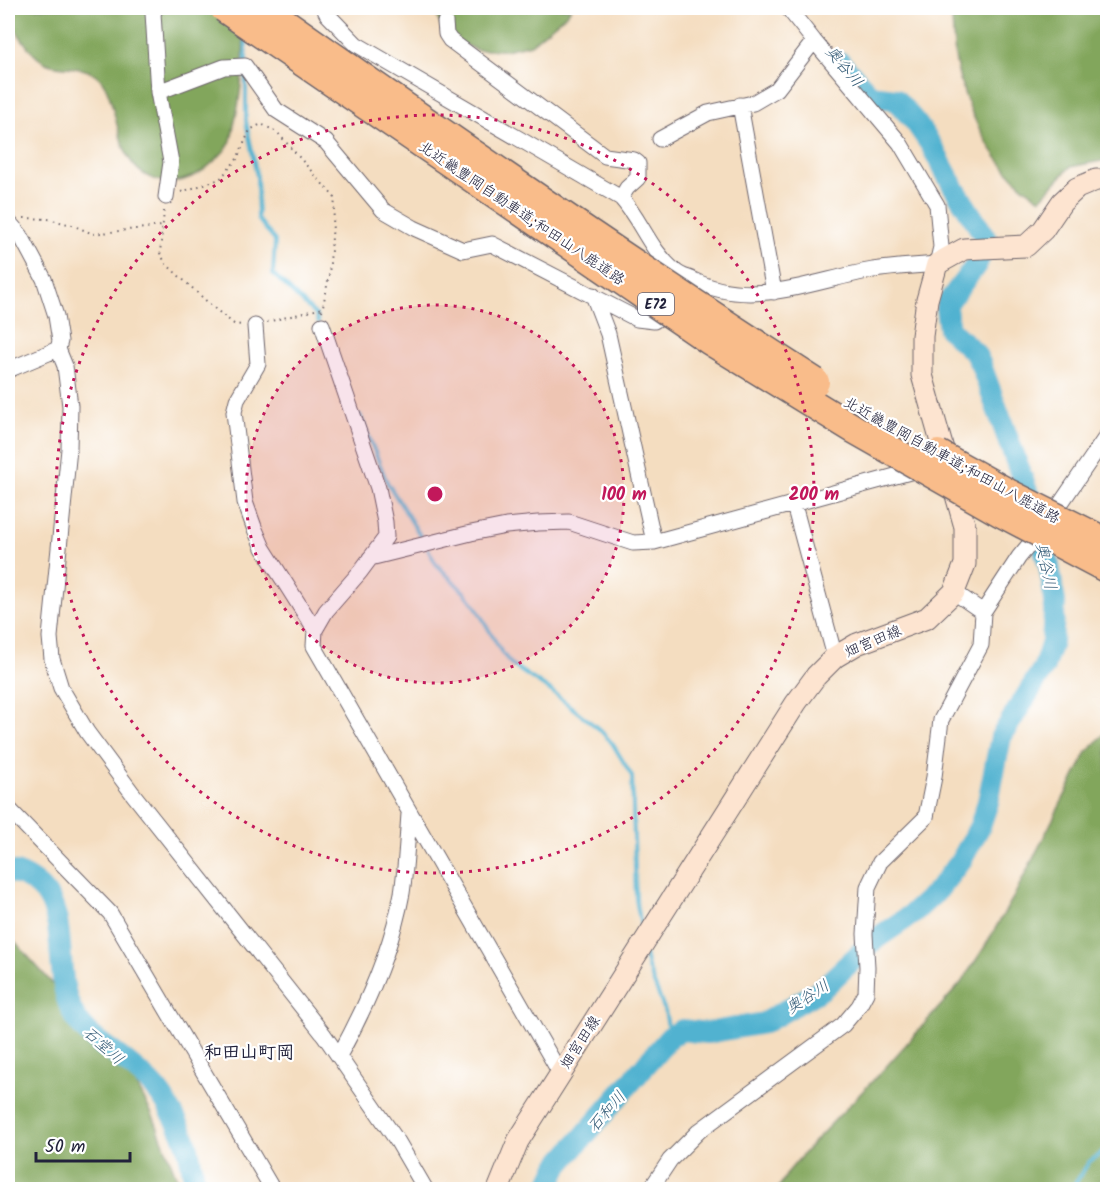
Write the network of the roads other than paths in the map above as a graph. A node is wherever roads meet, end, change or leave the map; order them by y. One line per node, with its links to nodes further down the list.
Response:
1 (156, 8): 8 (street)
2 (224, 8): 29 (highway, 北近畿豊岡自動車道;和田山八鹿道路 / E72, bridge)
3 (264, 8): 27 (highway, 北近畿豊岡自動車道;和田山八鹿道路 / E72, bridge)
4 (324, 8): 13 (street)
5 (788, 8): 7 (street)
6 (445, 22): 13 (street)
7 (814, 42): 9 (street); 15 (street)
8 (158, 92): 12 (street); 18 (street)
9 (740, 105): 10 (street); 17 (street)
10 (660, 138)
11 (1107, 180): 15 (main road)
12 (166, 197)
13 (621, 198): 16 (street)
14 (13, 220): 21 (street)
15 (937, 264): 17 (street); 24 (main road, 畑宮田線)
16 (707, 287): 17 (street); 18 (street)
17 (774, 292)
18 (593, 295): 26 (street)
19 (322, 325): 28 (street)
20 (255, 326): 32 (street)
21 (58, 349): 22 (street); 36 (street)
22 (8, 370)
23 (1107, 434): 31 (street)
24 (947, 461): 25 (street); 30 (main road, 畑宮田線)
25 (794, 505): 26 (street); 33 (street)
26 (654, 542): 28 (street)
27 (1107, 543)
28 (370, 558): 32 (street)
29 (1107, 569)
30 (954, 592): 31 (street); 33 (main road, 畑宮田線)
31 (983, 612): 41 (street)
32 (315, 630): 35 (street)
33 (835, 657): 37 (main road, 畑宮田線)
34 (8, 808): 38 (street)
35 (409, 814): 36 (street); 37 (street)
36 (339, 1056): 39 (street)
37 (560, 1073): 40 (main road, 畑宮田線)
38 (273, 1190)
39 (426, 1190)
40 (498, 1190)
41 (650, 1190)

